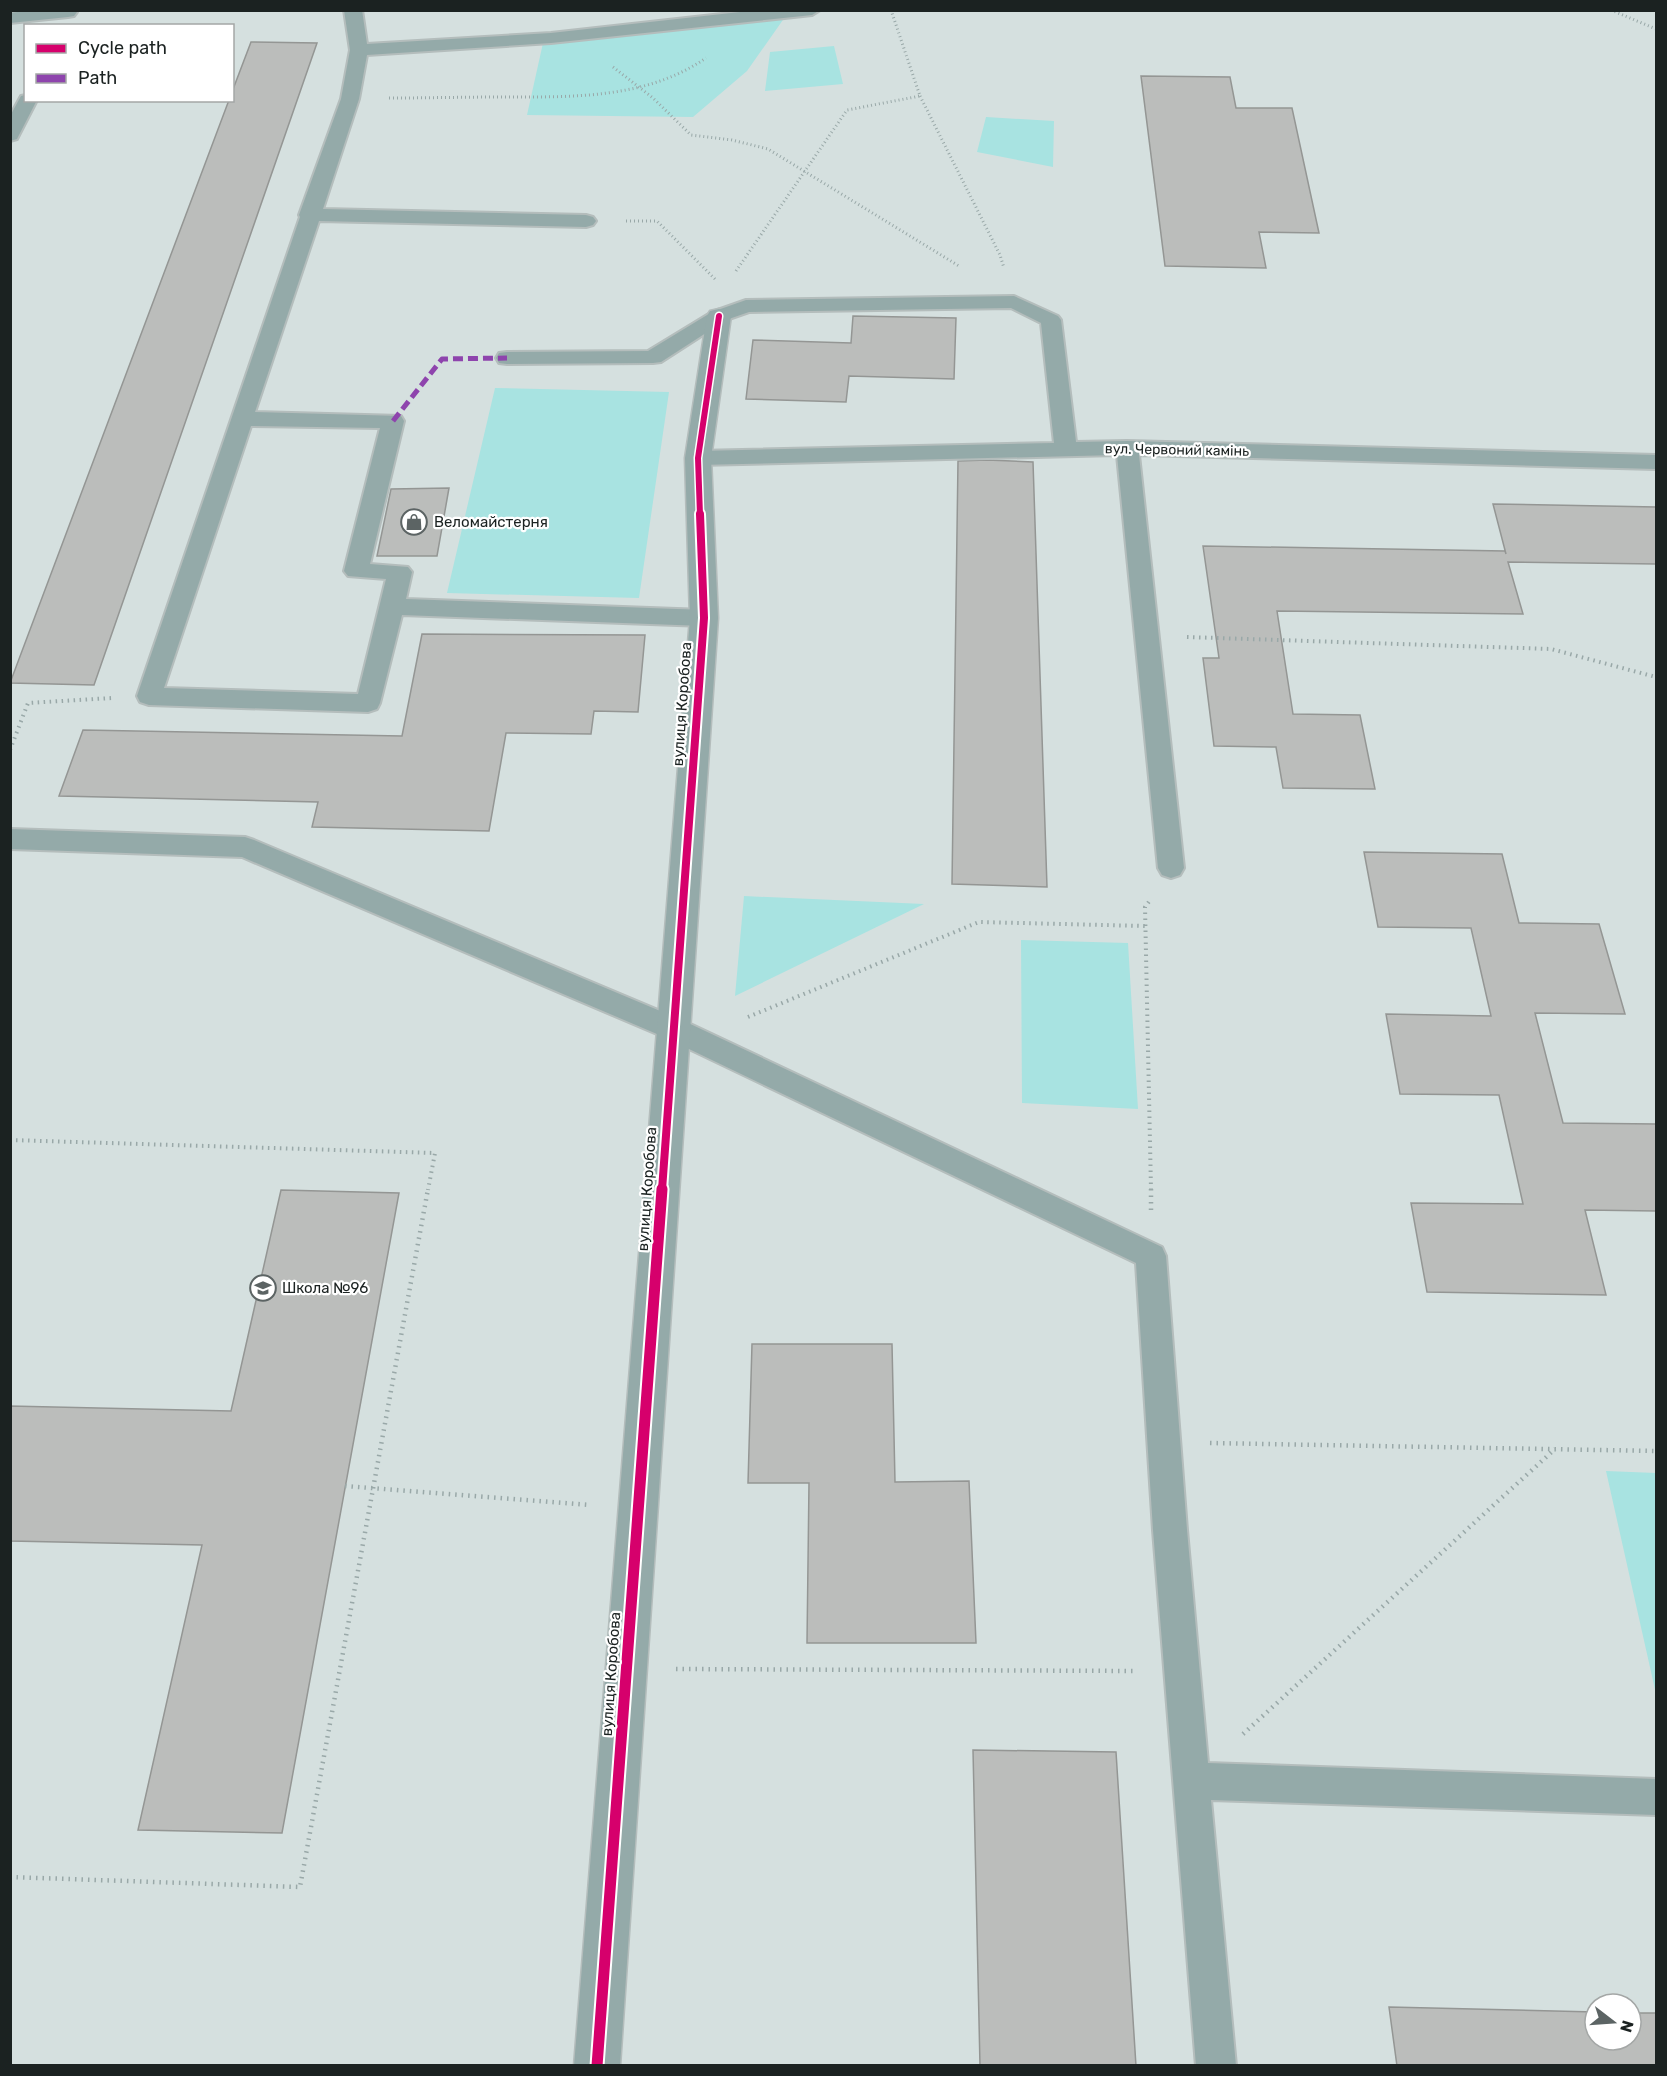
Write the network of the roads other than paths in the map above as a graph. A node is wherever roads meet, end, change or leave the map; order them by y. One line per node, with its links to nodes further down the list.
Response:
1 (353, 10): 5 (lane)
2 (812, 10): 5 (lane)
3 (66, 16): 4 (lane)
4 (10, 18)
5 (360, 50): 8 (lane)
6 (27, 102): 7 (lane)
7 (10, 135)
8 (309, 215): 9 (lane); 12 (lane)
9 (586, 221)
10 (722, 302): 11 (lane); 14 (lane); 15 (street, вулиця Коробова)
11 (507, 358)
12 (242, 419): 17 (lane); 17 (lane)
13 (1127, 448): 14 (lane, вул. Червоний камінь); 16 (lane, вул. Червоний камінь); 20 (lane)
14 (1066, 449): 15 (lane, вул. Червоний камінь)
15 (698, 458): 18 (street, вулиця Коробова)
16 (1656, 462)
17 (392, 607): 18 (lane)
18 (704, 618): 21 (street, вулиця Коробова)
19 (10, 839): 21 (lane)
20 (1171, 868)
21 (685, 1034): 22 (lane); 24 (street, вулиця Коробова)
22 (1191, 1781): 23 (lane); 25 (lane)
23 (1656, 1797)
24 (597, 2066)
25 (1216, 2066)

